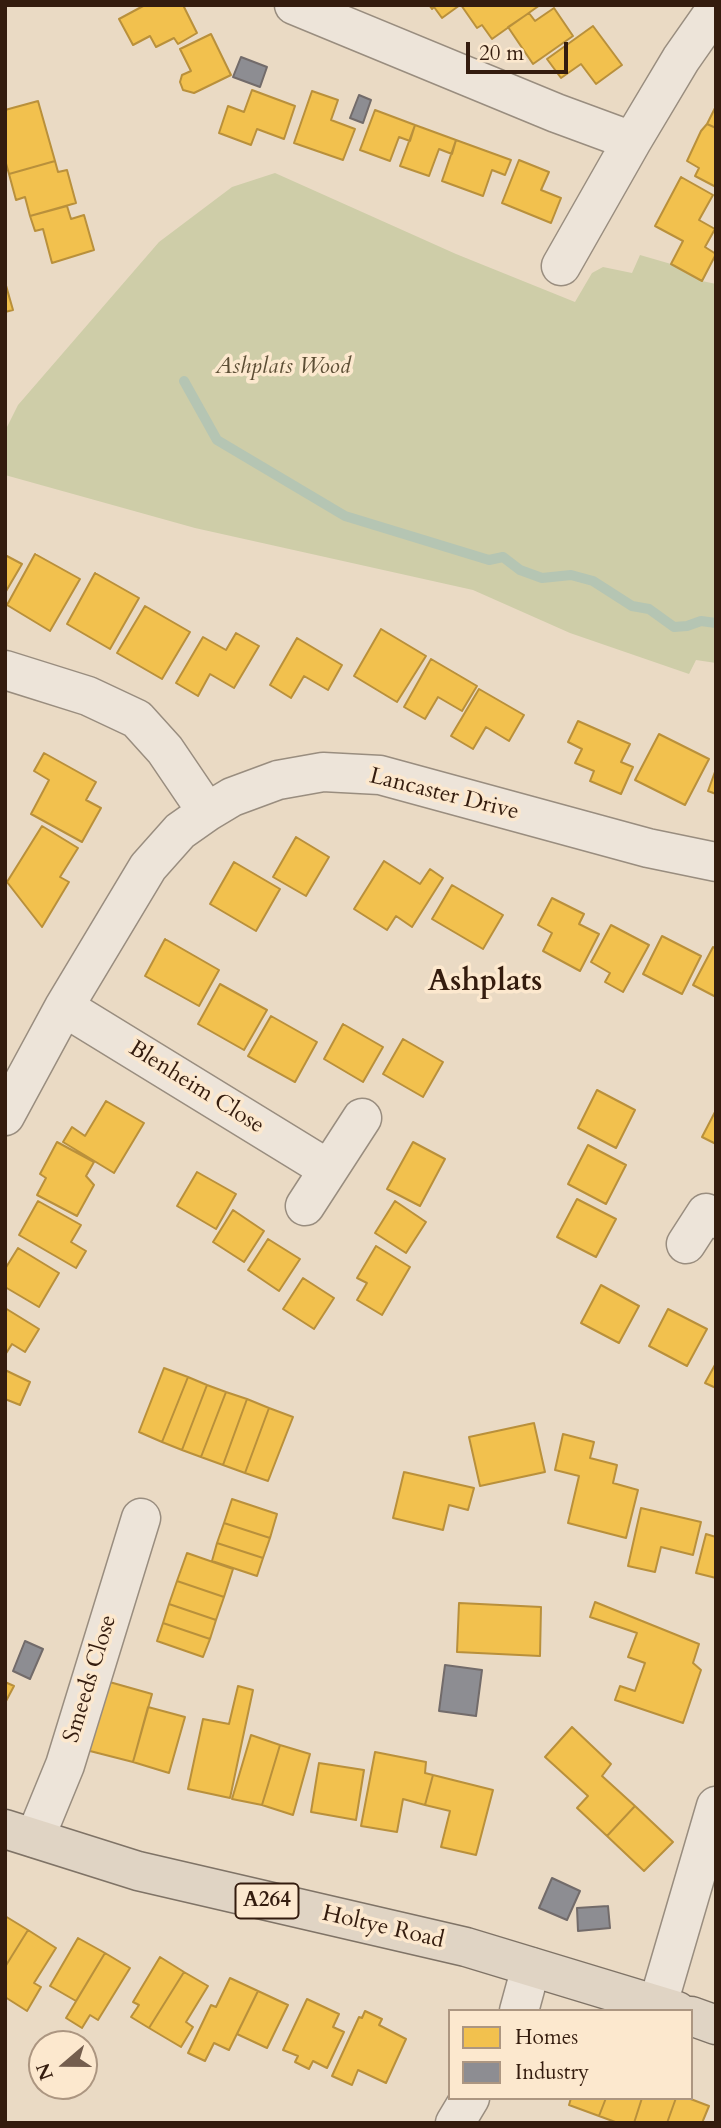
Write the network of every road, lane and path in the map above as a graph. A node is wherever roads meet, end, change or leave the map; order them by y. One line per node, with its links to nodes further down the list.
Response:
1 (295, 5): 3 (street)
2 (716, 9): 3 (street)
3 (632, 141): 4 (street)
4 (561, 266)
5 (5, 670): 6 (street)
6 (207, 812): 7 (street, Lancaster Drive); 8 (street, Lancaster Drive)
7 (716, 862)
8 (64, 1007): 9 (street, Lancaster Drive); 11 (street, Blenheim Close)
9 (5, 1116)
10 (362, 1118): 11 (street)
11 (328, 1169): 12 (street)
12 (305, 1206)
13 (716, 1219): 14 (street)
14 (686, 1244)
15 (141, 1518): 17 (street, Smeeds Close)
16 (716, 1806): 21 (street)
17 (20, 1834): 18 (main road, Holtye Road / A264)
18 (531, 1967): 19 (street); 20 (main road, Holtye Road / A264)
19 (520, 2009)
20 (673, 2009)
21 (676, 2009)
22 (693, 2016): 23 (main road, Holtye Road / A264)
23 (716, 2025)
24 (469, 2100): 25 (street)
25 (455, 2123)

